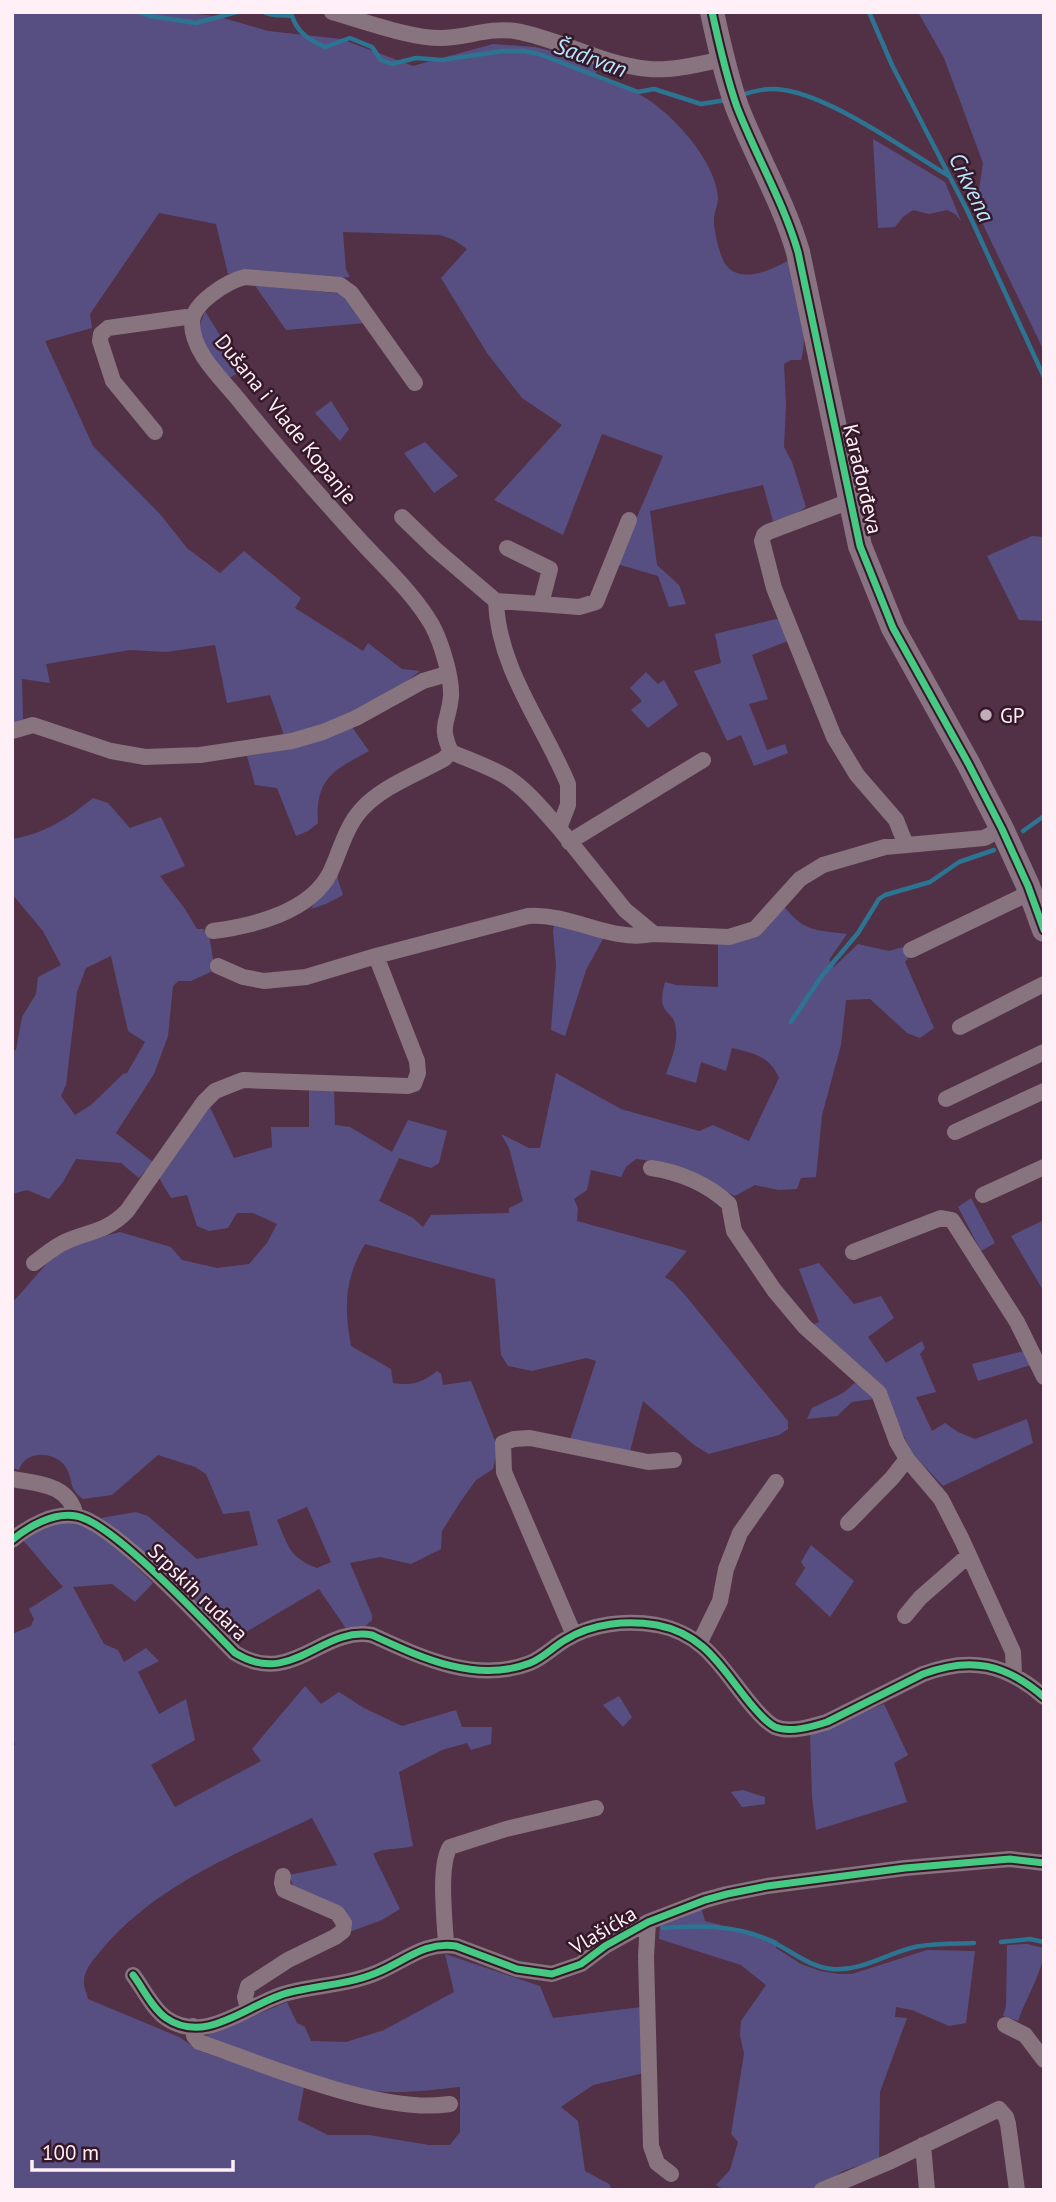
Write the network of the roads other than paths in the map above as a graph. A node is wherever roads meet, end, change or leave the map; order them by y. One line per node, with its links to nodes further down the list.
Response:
1 (332, 12): 3 (street)
2 (712, 12): 3 (main road, Karađorđeva)
3 (723, 59): 7 (main road, Karađorđeva)
4 (192, 319): 5 (street, Dušana i Vlade Kopanje); 6 (street); 13 (street, Dušana i Vlade Kopanje)
5 (415, 383)
6 (155, 432)
7 (850, 501): 18 (main road, Karađorđeva); 20 (street)
8 (402, 517): 11 (street)
9 (629, 520): 12 (street)
10 (507, 548): 12 (street)
11 (496, 601): 12 (street); 17 (street)
12 (541, 604)
13 (447, 674): 14 (street); 15 (street, Dušana i Vlade Kopanje)
14 (12, 732)
15 (451, 752): 17 (street); 23 (street)
16 (703, 760): 19 (street)
17 (559, 828): 19 (street)
18 (1002, 829): 20 (street); 21 (main road, Karađorđeva)
19 (569, 842): 24 (street)
20 (906, 845): 24 (street)
21 (1031, 895): 22 (main road, Karađorđeva); 25 (street)
22 (1044, 930)
23 (213, 931)
24 (654, 934): 26 (street)
25 (911, 950)
26 (376, 956): 27 (street); 38 (street)
27 (218, 966)
28 (1044, 984): 29 (street)
29 (960, 1027)
30 (1044, 1052): 32 (street)
31 (1044, 1091): 33 (street)
32 (946, 1098)
33 (955, 1132)
34 (1044, 1167): 36 (street)
35 (651, 1168): 40 (street)
36 (983, 1195)
37 (853, 1252): 39 (street)
38 (34, 1263)
39 (1044, 1377)
40 (907, 1459): 45 (street); 47 (street)
41 (674, 1460): 49 (street)
42 (12, 1479): 44 (street)
43 (776, 1482): 50 (street)
44 (76, 1516): 46 (street); 49 (street, Srpskih rudara)
45 (848, 1524)
46 (12, 1540)
47 (969, 1555): 48 (street); 51 (street)
48 (905, 1616)
49 (574, 1635): 50 (street, Srpskih rudara)
50 (700, 1642): 51 (street, Srpskih rudara)
51 (1014, 1674): 52 (street, Srpskih rudara)
52 (1044, 1698)
53 (596, 1808): 57 (street)
54 (1044, 1863): 56 (street, Vlašićka)
55 (283, 1875): 59 (street)
56 (648, 1922): 57 (street, Vlašićka); 65 (street)
57 (446, 1945): 59 (street)
58 (133, 1975): 61 (street)
59 (248, 2009): 61 (street)
60 (1005, 2025): 62 (street)
61 (193, 2026): 63 (street)
62 (1044, 2060)
63 (450, 2104)
64 (923, 2145): 66 (street); 67 (street); 68 (street)
65 (671, 2175)
66 (822, 2190)
67 (927, 2190)
68 (1017, 2190)

